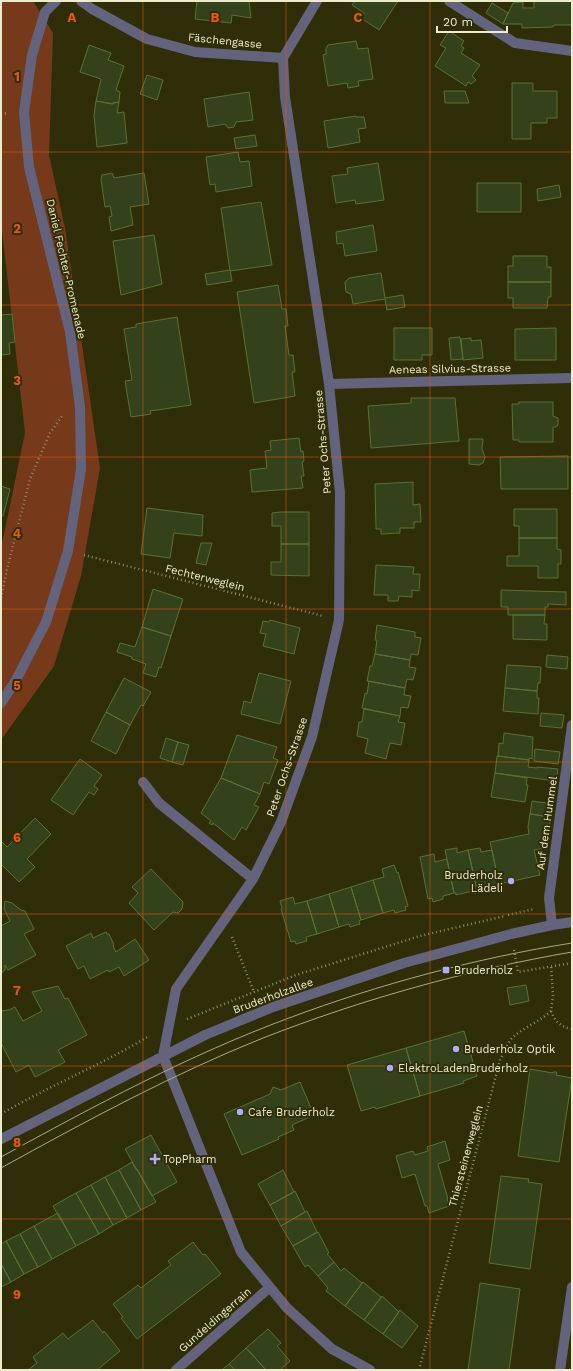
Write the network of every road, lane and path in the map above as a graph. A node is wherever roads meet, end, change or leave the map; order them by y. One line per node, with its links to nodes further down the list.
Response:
1 (56, 1): 9 (street, Daniel Fechter-Promenade)
2 (81, 1): 6 (street, Fäschengasse)
3 (317, 1): 6 (street)
4 (449, 1): 5 (street)
5 (572, 51)
6 (283, 58): 8 (street, Peter Ochs-Strasse)
7 (572, 378): 8 (street, Aeneas Silvius-Strasse)
8 (329, 384): 12 (street, Peter Ochs-Strasse)
9 (80, 407): 10 (street, Daniel Fechter-Promenade); 11 (path)
10 (68, 551): 12 (path, Fechterweglein); 13 (street, Daniel Fechter-Promenade)
11 (1, 598)
12 (339, 620): 16 (street, Peter Ochs-Strasse)
13 (1, 703)
14 (572, 725): 19 (street, Auf dem Hummel)
15 (143, 782): 16 (street)
16 (253, 879): 17 (street, Peter Ochs-Strasse)
17 (226, 919): 23 (path); 27 (street, Peter Ochs-Strasse)
18 (572, 922): 19 (street, Bruderholzallee)
19 (552, 925): 20 (street, Bruderholzallee)
20 (511, 934): 22 (path); 27 (street, Bruderholzallee)
21 (572, 963): 22 (path)
22 (551, 966): 24 (path)
23 (254, 992)
24 (551, 1011): 25 (path); 34 (path, Thiersteinerweglein)
25 (572, 1029)
26 (152, 1035): 28 (path)
27 (163, 1056): 29 (street, Bruderholzallee); 30 (street)
28 (1, 1114)
29 (1, 1139)
30 (270, 1287): 32 (street, Gundeldingerrain); 33 (street)
31 (572, 1287): 35 (street)
32 (176, 1370)
33 (370, 1370)
34 (419, 1370)
35 (560, 1370)

